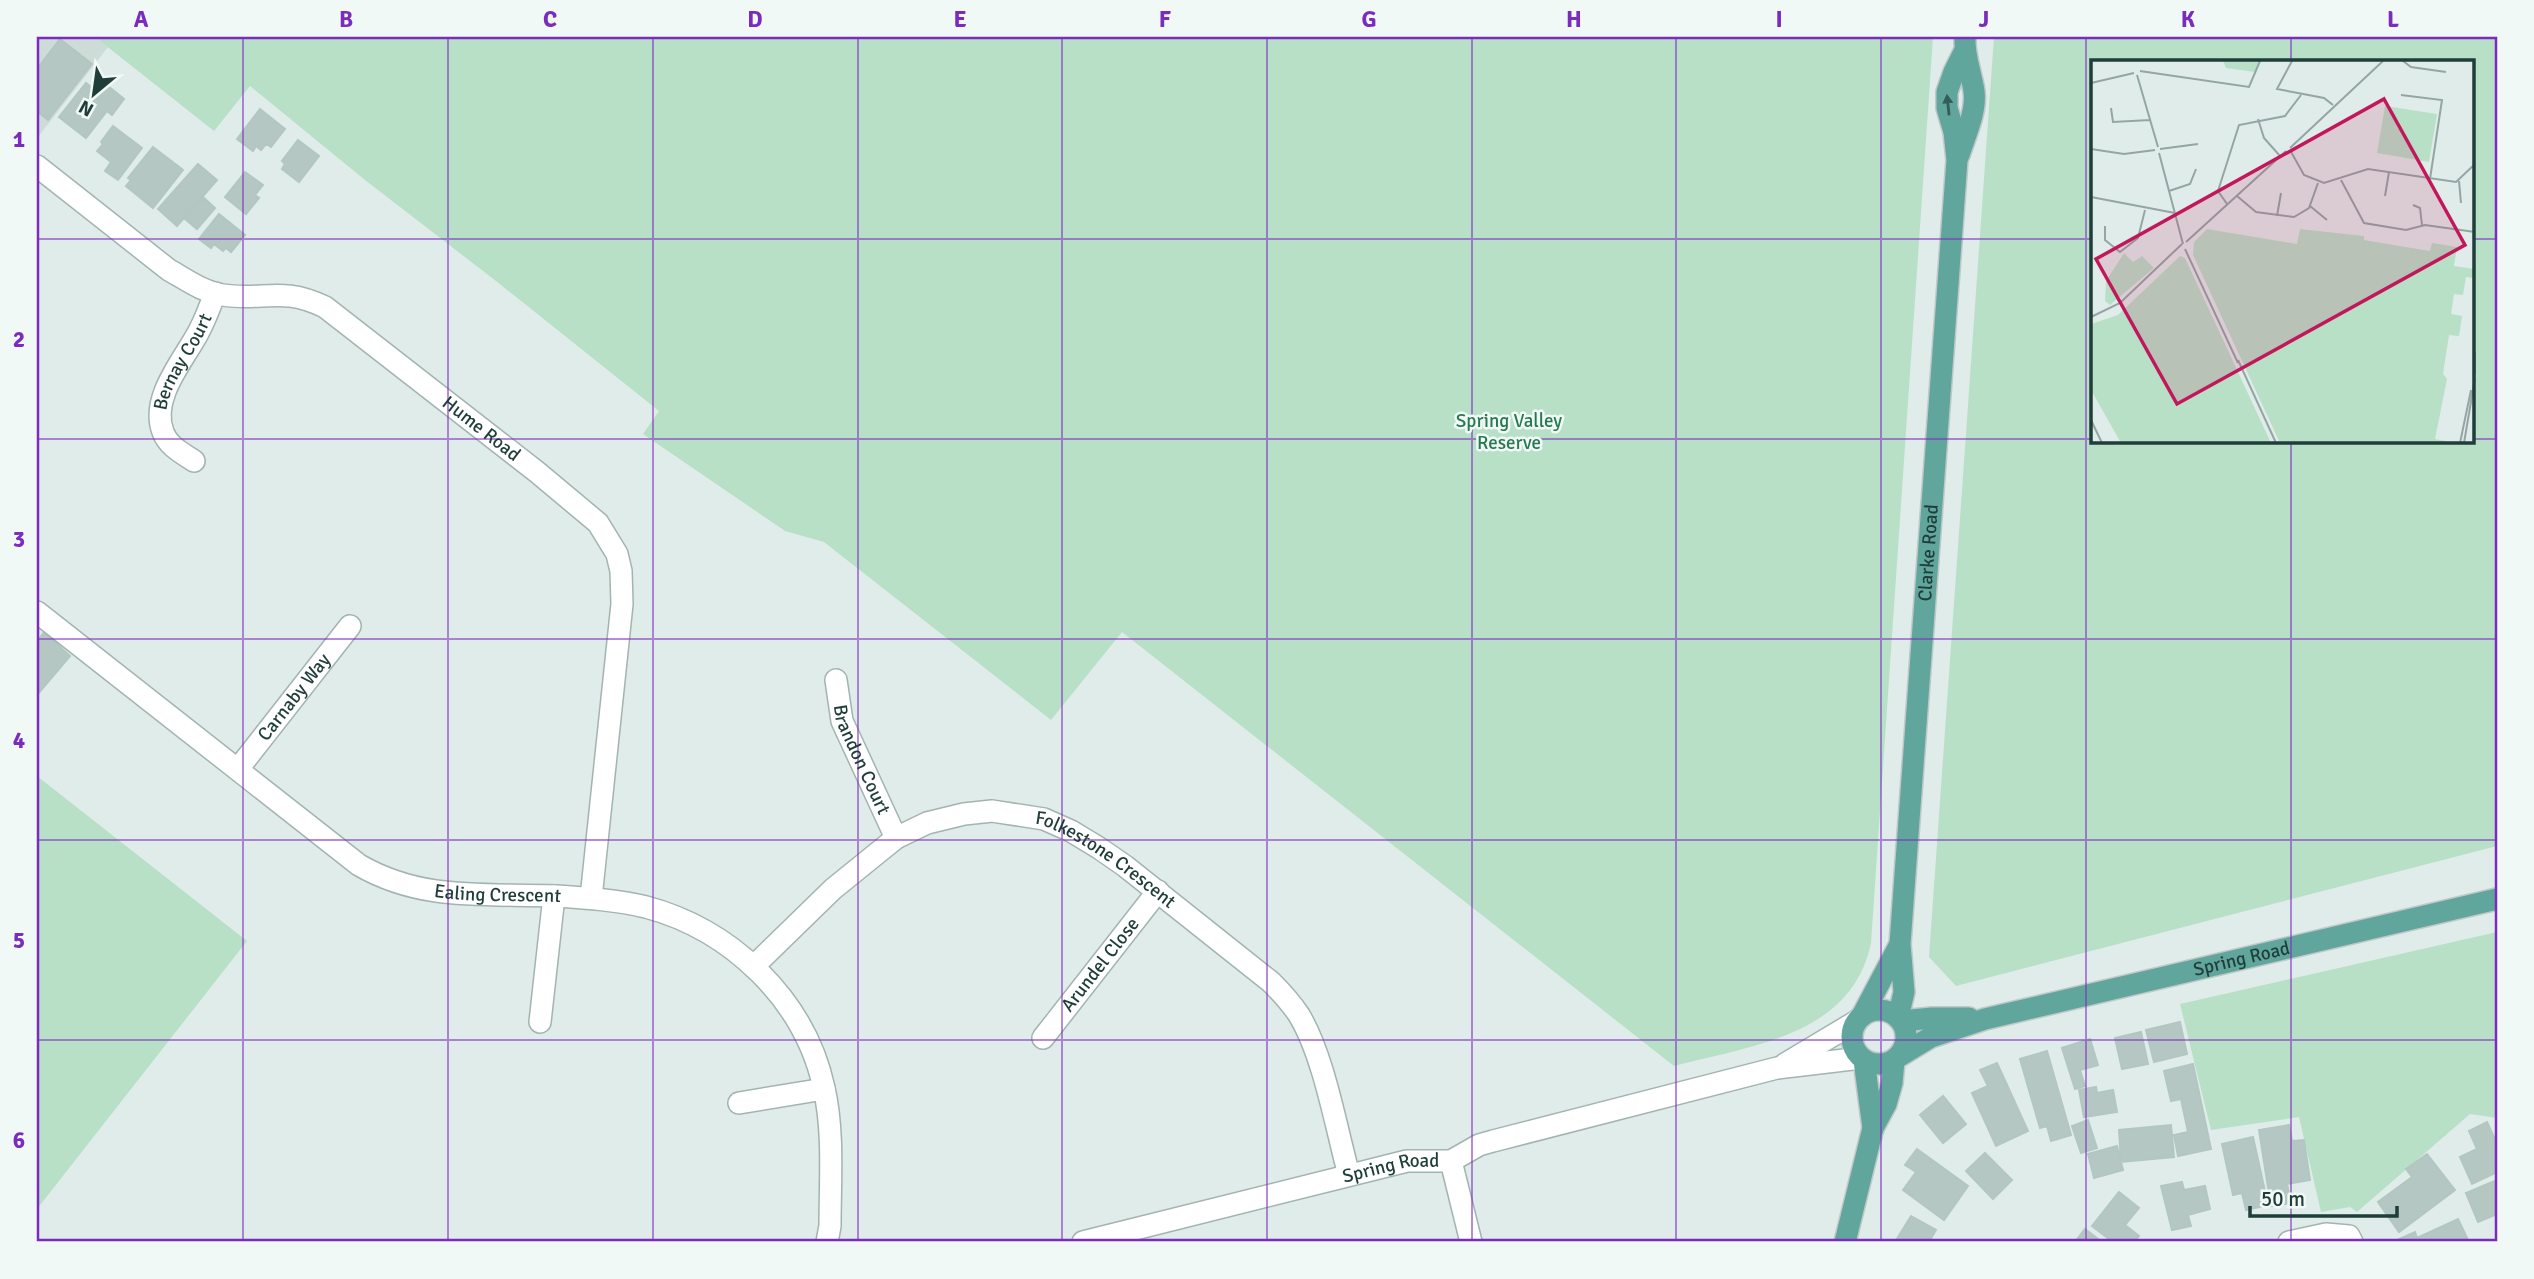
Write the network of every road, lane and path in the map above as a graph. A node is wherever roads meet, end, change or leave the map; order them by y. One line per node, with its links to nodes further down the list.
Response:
1 (1964, 44): 14 (main road, Clarke Road)
2 (37, 166): 3 (street, Hume Road)
3 (215, 293): 4 (street, Bernay Court); 12 (street, Hume Road)
4 (194, 461)
5 (37, 612): 8 (street, Ealing Crescent)
6 (350, 626): 8 (street, Carnaby Way)
7 (836, 680): 9 (street, Brandon Court)
8 (238, 769): 11 (street, Ealing Crescent)
9 (896, 838): 10 (street, Folkestone Crescent); 15 (street, Folkestone Crescent)
10 (1158, 891): 20 (street, Arundel Close); 28 (street, Folkestone Crescent)
11 (554, 896): 12 (street, Ealing Crescent); 19 (street)
12 (591, 898): 15 (street, Ealing Crescent)
13 (2497, 899): 18 (main road, Spring Road)
14 (1900, 944): 16 (main road, Clarke Road); 17 (main road, Clarke Road)
15 (754, 966): 24 (street, Ealing Crescent)
16 (1860, 1019): 17 (main road); 21 (main road); 23 (street, Spring Road)
17 (1900, 1019): 18 (main road, Spring Road); 22 (main road)
18 (1985, 1019): 22 (main road, Spring Road)
19 (540, 1022)
20 (1043, 1038)
21 (1862, 1059): 22 (main road); 23 (street, Spring Road); 26 (main road)
22 (1896, 1059): 26 (main road)
23 (1777, 1068): 27 (street, Spring Road)
24 (824, 1089): 25 (street); 29 (street, Ealing Crescent)
25 (738, 1103)
26 (1873, 1128): 32 (main road)
27 (1451, 1161): 28 (street, Spring Road); 31 (street)
28 (1349, 1175): 30 (street, Spring Road)
29 (830, 1237)
30 (1083, 1242)
31 (1471, 1242)
32 (1845, 1242)
33 (2289, 1242): 34 (street)
34 (2352, 1242)

